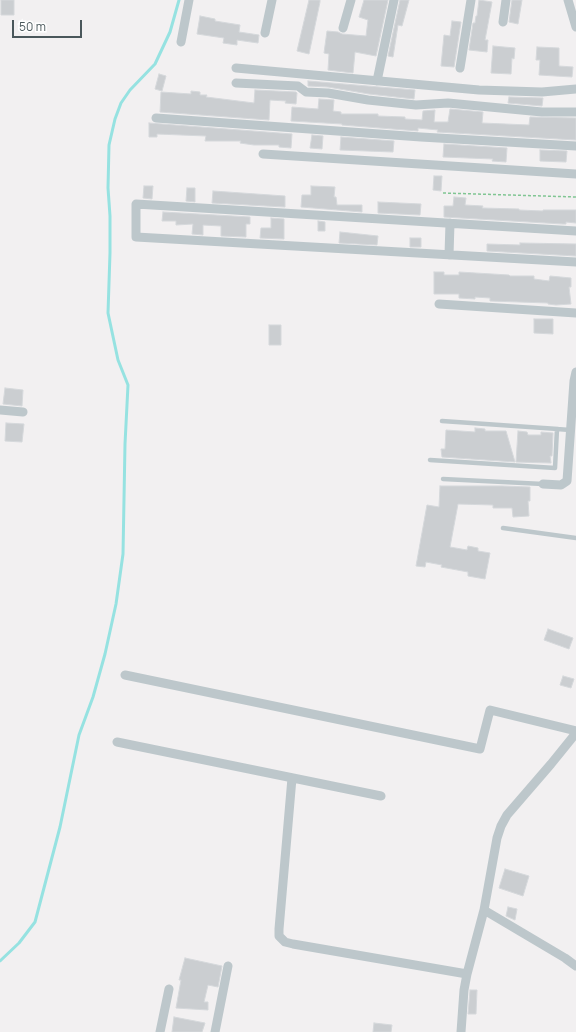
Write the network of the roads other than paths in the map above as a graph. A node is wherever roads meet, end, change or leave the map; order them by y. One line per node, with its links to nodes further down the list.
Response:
1 (189, 0): 12 (street)
2 (272, 0): 11 (street)
3 (351, 0): 10 (street)
4 (394, 0): 15 (street)
5 (470, 0): 14 (street)
6 (506, 0): 8 (street)
7 (571, 1): 9 (street)
8 (503, 22)
9 (576, 27)
10 (343, 28)
11 (265, 33)
12 (181, 42)
13 (236, 68): 15 (street)
14 (460, 68)
15 (377, 81): 17 (street)
16 (236, 83): 18 (street)
17 (576, 89)
18 (576, 112)
19 (156, 118): 20 (street)
20 (576, 146)
21 (262, 154): 22 (street)
22 (576, 174)
23 (450, 223): 24 (street); 25 (street); 25 (street)
24 (576, 231)
25 (449, 254): 26 (street)
26 (576, 262)
27 (439, 304): 28 (street)
28 (576, 313)
29 (576, 372): 34 (street)
30 (0, 410): 31 (street)
31 (23, 412)
32 (442, 422): 33 (lane)
33 (558, 429): 34 (lane); 35 (lane)
34 (570, 430): 37 (street)
35 (430, 460)
36 (443, 479): 37 (lane)
37 (543, 484)
38 (503, 528): 39 (lane)
39 (576, 538)
40 (126, 675): 41 (street)
41 (576, 732): 45 (street)
42 (117, 742): 43 (street)
43 (292, 778): 44 (street); 48 (street)
44 (381, 796)
45 (484, 910): 47 (street); 48 (street)
46 (228, 966): 51 (street)
47 (576, 966)
48 (467, 974): 52 (street)
49 (169, 989): 50 (street)
50 (160, 1032)
51 (216, 1032)
52 (461, 1032)

